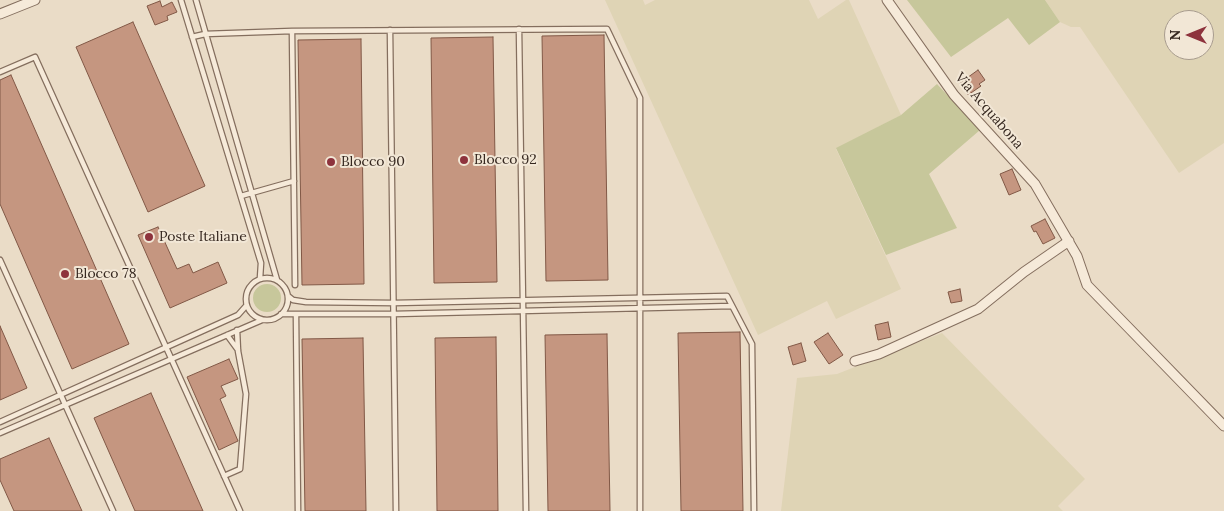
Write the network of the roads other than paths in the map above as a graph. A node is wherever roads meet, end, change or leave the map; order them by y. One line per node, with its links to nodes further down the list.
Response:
1 (36, 0): 5 (street)
2 (181, 0): 10 (lane)
3 (196, 0): 9 (lane)
4 (887, 0): 15 (street, Via Acquabona)
5 (0, 14)
6 (519, 28): 7 (lane); 21 (lane); 22 (lane)
7 (390, 30): 8 (lane); 23 (lane)
8 (292, 31): 9 (lane); 12 (lane)
9 (205, 34): 10 (lane); 13 (lane)
10 (192, 37): 14 (lane)
11 (0, 72): 34 (lane)
12 (294, 181): 13 (lane); 19 (lane)
13 (252, 193): 14 (lane); 18 (lane)
14 (242, 196): 17 (lane)
15 (1069, 241): 37 (street); 41 (street, Via Acquabona)
16 (0, 260): 38 (lane)
17 (260, 278): 18 (lane); 24 (lane)
18 (277, 280): 20 (lane)
19 (295, 285)
20 (288, 296): 23 (lane); 28 (lane)
21 (640, 298): 22 (lane); 25 (lane); 26 (lane)
22 (523, 300): 23 (lane); 27 (lane)
23 (394, 303): 29 (lane)
24 (246, 306): 31 (lane); 34 (lane)
25 (732, 306): 26 (lane); 50 (lane)
26 (640, 308): 27 (lane); 49 (lane)
27 (523, 311): 29 (lane); 48 (lane)
28 (282, 314): 30 (lane); 31 (lane)
29 (394, 314): 30 (lane); 47 (lane)
30 (296, 315): 46 (lane)
31 (262, 320): 32 (lane)
32 (237, 330): 33 (lane); 35 (lane)
33 (227, 335): 35 (lane); 36 (lane)
34 (166, 348): 36 (lane); 38 (lane)
35 (238, 351): 43 (lane)
36 (171, 358): 39 (lane); 43 (lane)
37 (855, 361)
38 (60, 395): 39 (lane); 40 (lane)
39 (65, 406): 42 (lane); 44 (lane)
40 (0, 422)
41 (1224, 426)
42 (0, 433)
43 (224, 476): 45 (lane)
44 (112, 511)
45 (240, 511)
46 (298, 511)
47 (396, 511)
48 (526, 511)
49 (640, 511)
50 (754, 511)

